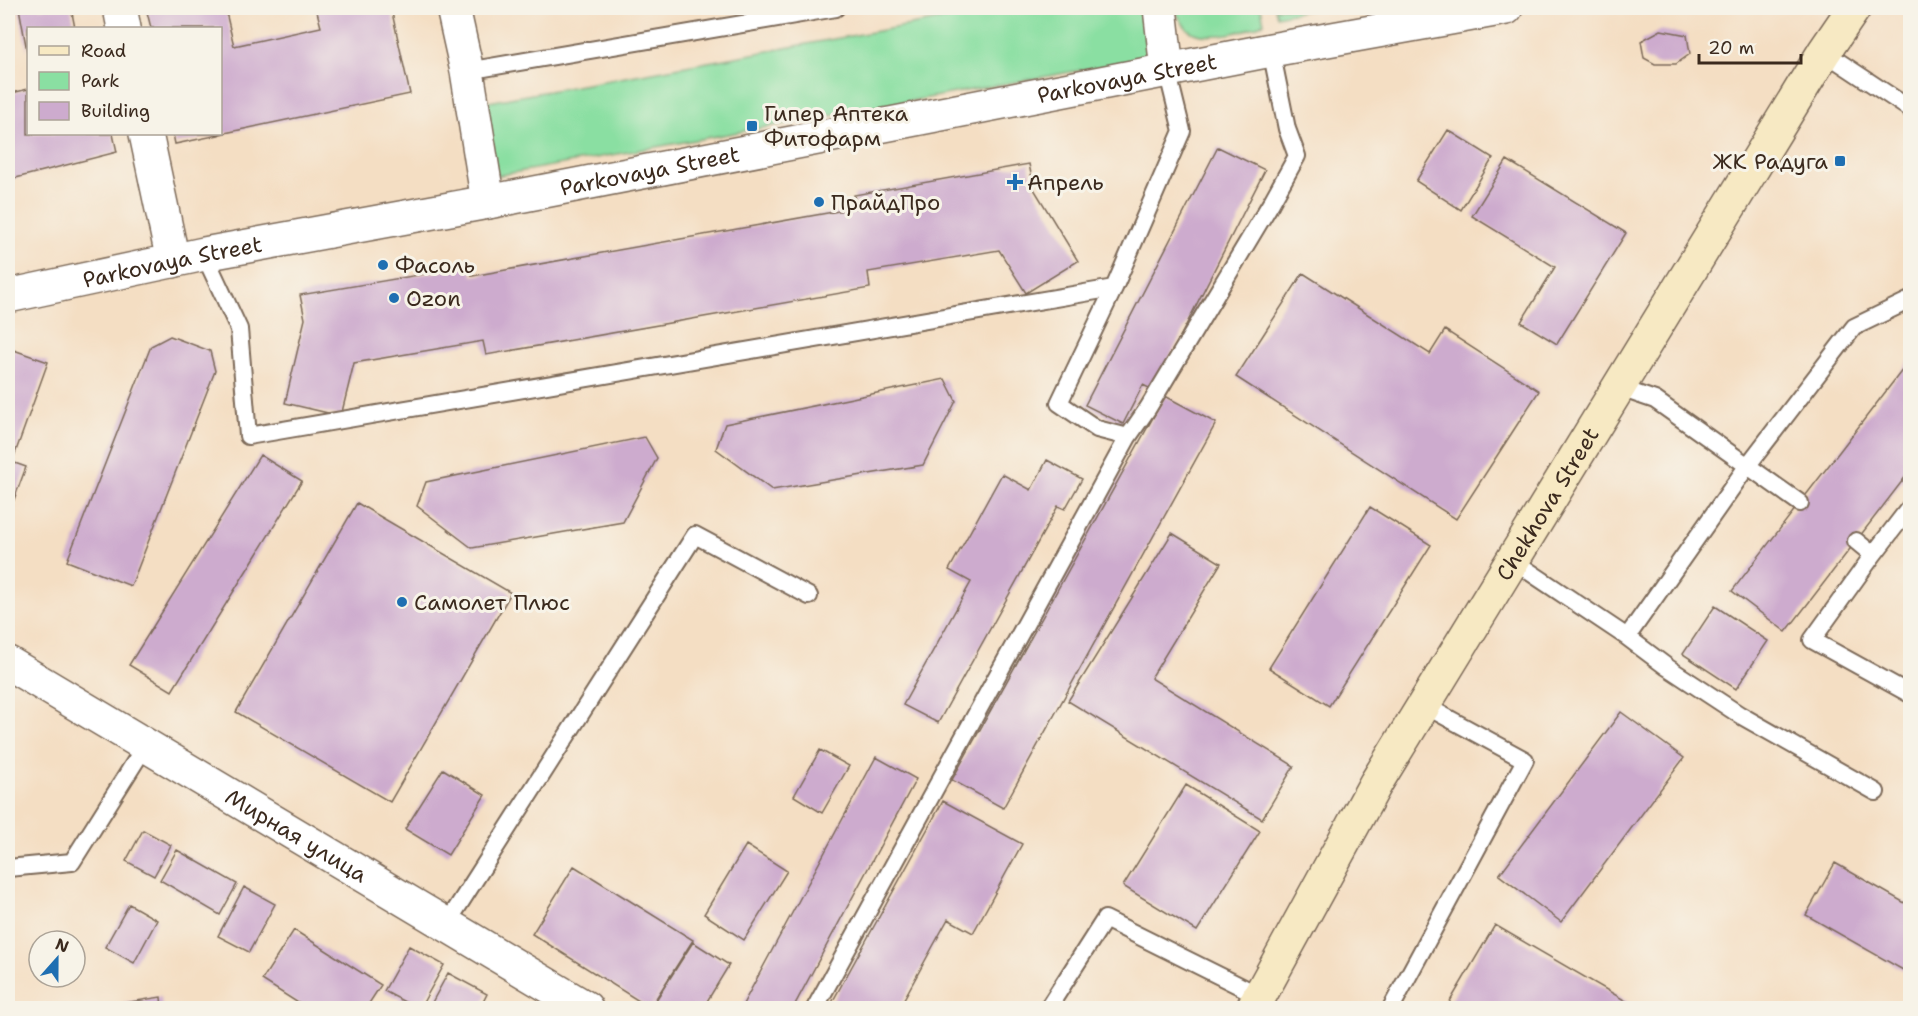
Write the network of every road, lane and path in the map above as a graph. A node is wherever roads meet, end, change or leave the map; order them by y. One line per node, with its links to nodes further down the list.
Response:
1 (120, 8): 7 (street)
2 (453, 8): 11 (street)
3 (836, 8): 11 (lane)
4 (1160, 8): 10 (street)
5 (1506, 8): 8 (street, Parkovaya Street)
6 (1854, 8): 9 (main road, Chekhova Street)
7 (124, 27)
8 (1271, 50): 10 (street, Parkovaya Street); 20 (lane)
9 (1824, 51): 12 (lane); 19 (main road, Chekhova Street)
10 (1167, 69): 14 (street, Parkovaya Street); 16 (lane)
11 (467, 71): 14 (street)
12 (1911, 109)
13 (146, 135): 15 (street)
14 (488, 202): 15 (street, Parkovaya Street)
15 (189, 257): 16 (lane); 17 (street, Parkovaya Street)
16 (1114, 288): 20 (lane)
17 (8, 296)
18 (1911, 300): 21 (lane)
19 (1617, 387): 21 (lane); 26 (main road, Chekhova Street)
20 (1128, 437): 38 (lane)
21 (1748, 465): 22 (lane); 28 (lane)
22 (1800, 503)
23 (1911, 507): 25 (lane)
24 (1856, 541): 25 (lane)
25 (1874, 555): 30 (lane)
26 (1512, 560): 28 (lane); 31 (main road, Chekhova Street)
27 (809, 596): 35 (lane)
28 (1627, 637): 33 (lane)
29 (8, 663): 32 (street, Мирная улица)
30 (1911, 694)
31 (1424, 705): 36 (main road, Chekhova Street); 40 (lane)
32 (145, 746): 34 (lane); 35 (street, Мирная улица)
33 (1876, 792)
34 (8, 868)
35 (446, 926): 37 (street, Мирная улица)
36 (1256, 1002): 39 (lane)
37 (586, 1008)
38 (815, 1008)
39 (1048, 1008)
40 (1391, 1008)

